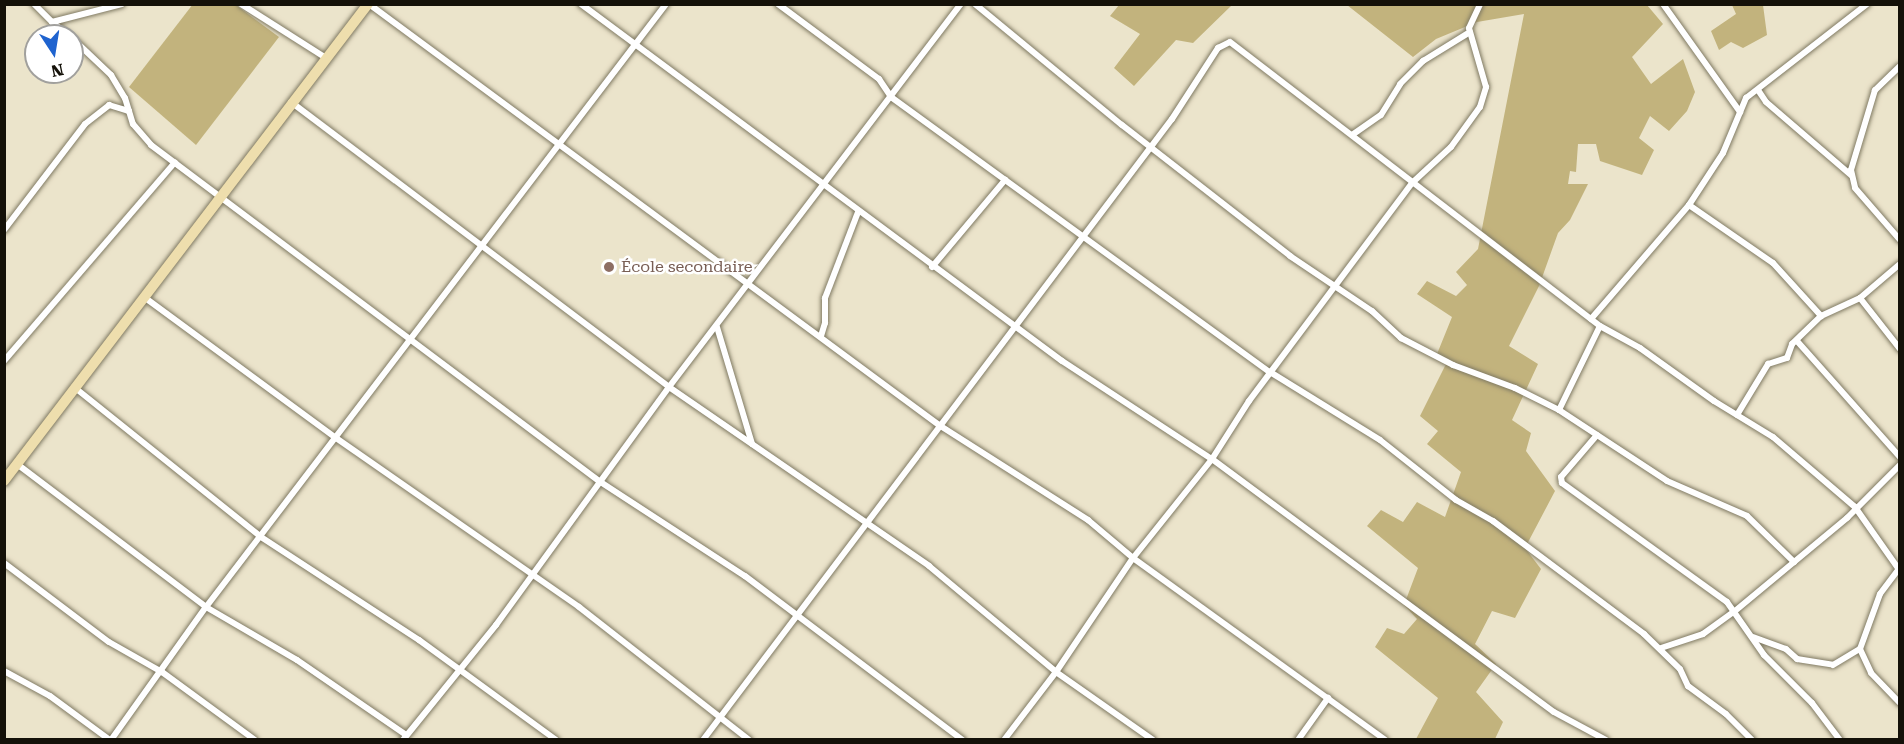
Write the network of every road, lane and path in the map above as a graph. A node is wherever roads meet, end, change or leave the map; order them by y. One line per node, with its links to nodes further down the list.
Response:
1 (34, 4): 13 (street)
2 (122, 4): 13 (street)
3 (241, 4): 18 (street)
4 (369, 4): 18 (main road); 26 (street)
5 (581, 4): 16 (street)
6 (666, 4): 16 (street)
7 (778, 4): 21 (street)
8 (961, 4): 21 (street)
9 (975, 4): 27 (street)
10 (1480, 4): 15 (street)
11 (1663, 4): 24 (street)
12 (1867, 4): 20 (street)
13 (52, 22): 14 (street)
14 (55, 24)
15 (1470, 32): 25 (street); 31 (street)
16 (635, 46): 26 (street); 32 (street)
17 (84, 49): 23 (street)
18 (326, 58): 22 (main road)
19 (1899, 66): 29 (street)
20 (1758, 90): 24 (street); 29 (street)
21 (891, 97): 30 (street); 32 (street)
22 (291, 102): 33 (main road); 39 (street)
23 (130, 111): 28 (street); 36 (street)
24 (1740, 112): 34 (street)
25 (1352, 135): 27 (street); 31 (street)
26 (558, 144): 39 (street); 42 (street)
27 (1150, 145): 37 (street); 43 (street)
28 (175, 162): 33 (street); 55 (street)
29 (1851, 176): 38 (street)
30 (1005, 180): 37 (street); 41 (street)
31 (1412, 183): 43 (street); 47 (street)
32 (825, 185): 35 (street); 42 (street)
33 (219, 198): 44 (main road); 52 (street)
34 (1689, 205): 46 (street); 47 (street)
35 (858, 212): 41 (street); 51 (street)
36 (4, 230)
37 (1083, 234): 48 (street); 56 (street)
38 (1899, 240)
39 (484, 245): 52 (street); 58 (street)
40 (1899, 264): 45 (street)
41 (932, 267): 48 (street)
42 (749, 284): 50 (street); 51 (street)
43 (1335, 287): 56 (street); 59 (street)
44 (144, 297): 57 (main road); 63 (street)
45 (1860, 298): 46 (street); 54 (street)
46 (1821, 316): 53 (street)
47 (1591, 319): 49 (street)
48 (1015, 325): 61 (street); 66 (street)
49 (1600, 326): 59 (street); 60 (street)
50 (717, 327): 58 (street); 64 (street)
51 (821, 336): 61 (street)
52 (411, 341): 63 (street); 70 (street)
53 (1797, 341): 60 (street); 65 (street)
54 (1899, 349)
55 (4, 361)
56 (1270, 372): 66 (street); 84 (street)
57 (74, 387): 67 (main road); 73 (street)
58 (669, 387): 64 (street); 70 (street)
59 (1559, 410): 62 (street)
60 (1737, 415): 71 (street)
61 (939, 425): 72 (street); 74 (street)
62 (1597, 435): 75 (street); 80 (street)
63 (336, 438): 73 (street); 78 (street)
64 (752, 445): 72 (street)
65 (1899, 457)
66 (1212, 459): 74 (street); 105 (street)
67 (17, 464): 69 (main road); 79 (street)
68 (1899, 465): 71 (street)
69 (4, 481)
70 (599, 481): 78 (street); 81 (street)
71 (1855, 507): 75 (street); 77 (street)
72 (865, 523): 81 (street); 90 (street)
73 (261, 537): 79 (street); 87 (street)
74 (1133, 558): 90 (street); 91 (street)
75 (1794, 562): 80 (street)
76 (4, 563): 89 (street)
77 (1899, 570): 85 (street)
78 (530, 575): 87 (street); 93 (street)
79 (206, 607): 89 (street); 94 (street)
80 (1735, 611): 82 (street); 83 (street)
81 (796, 614): 93 (street); 100 (street)
82 (1753, 637): 85 (street); 107 (street)
83 (1677, 646): 84 (street); 86 (street)
84 (1661, 648): 86 (street)
85 (1860, 649): 92 (street)
86 (1674, 662): 106 (street)
87 (459, 669): 94 (street); 97 (street)
88 (4, 671): 95 (street)
89 (162, 672): 95 (street); 96 (street)
90 (1056, 672): 101 (street); 102 (street)
91 (1328, 698): 103 (street); 104 (street)
92 (1899, 703)
93 (721, 717): 98 (street); 99 (street)
94 (405, 737)
95 (110, 740)
96 (255, 740)
97 (556, 740)
98 (703, 740)
99 (749, 740)
100 (963, 740)
101 (1004, 740)
102 (1153, 740)
103 (1298, 740)
104 (1385, 740)
105 (1606, 740)
106 (1752, 740)
107 (1840, 740)

